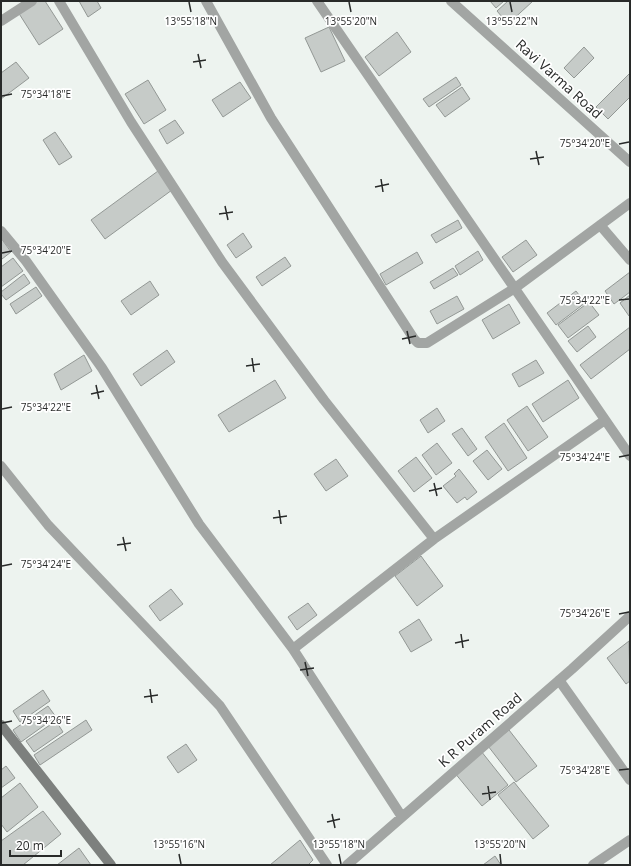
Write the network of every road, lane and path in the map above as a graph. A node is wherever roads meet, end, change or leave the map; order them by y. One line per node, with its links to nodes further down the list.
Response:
1 (32, 1): 6 (street)
2 (59, 1): 16 (street)
3 (206, 1): 12 (street)
4 (317, 1): 12 (street)
5 (451, 1): 7 (street, Ravi Varma Road)
6 (1, 21)
7 (630, 162)
8 (630, 203): 9 (street)
9 (600, 225): 11 (street); 12 (street)
10 (1, 231): 18 (street)
11 (630, 260)
12 (515, 288): 13 (street)
13 (605, 420): 14 (street); 16 (street)
14 (630, 456)
15 (1, 466): 25 (street)
16 (434, 539): 18 (street)
17 (630, 616): 19 (street, K R Puram Road)
18 (293, 649): 22 (street)
19 (559, 680): 21 (street); 22 (street, K R Puram Road)
20 (1, 725): 24 (street)
21 (630, 780)
22 (402, 817): 26 (street, K R Puram Road)
23 (630, 840): 27 (street)
24 (111, 865)
25 (327, 865)
26 (347, 865)
27 (593, 865)

